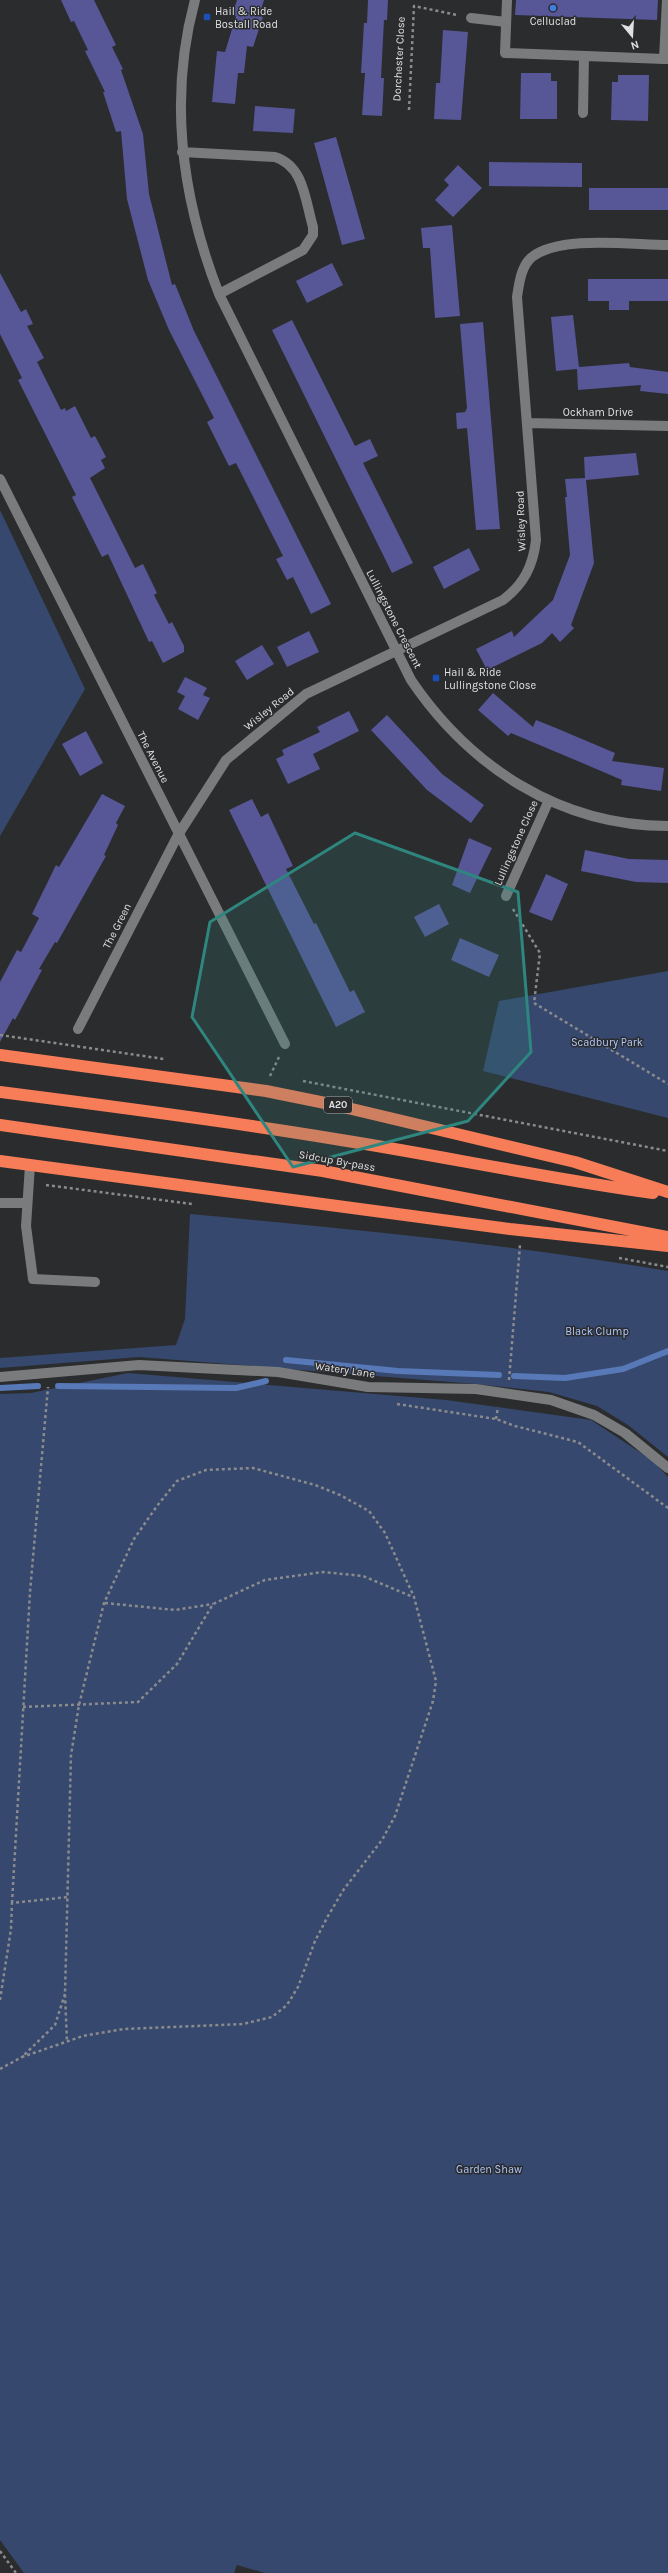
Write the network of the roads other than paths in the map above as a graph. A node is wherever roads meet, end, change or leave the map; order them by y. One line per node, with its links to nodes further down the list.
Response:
1 (194, 0): 9 (street, Lullingstone Crescent)
2 (507, 0): 5 (street)
3 (667, 0): 7 (street)
4 (471, 18): 5 (street)
5 (506, 22): 6 (street)
6 (584, 56): 7 (street); 8 (street)
7 (666, 59)
8 (583, 113)
9 (182, 152): 11 (street, Lullingstone Crescent); 11 (street)
10 (668, 245): 12 (street, Wisley Road)
11 (219, 294): 15 (street, Lullingstone Crescent)
12 (527, 423): 13 (street, Ockham Drive); 15 (street, Wisley Road)
13 (668, 426)
14 (0, 479): 18 (street, The Avenue)
15 (395, 651): 16 (street, Lullingstone Crescent); 18 (street, Wisley Road)
16 (549, 800): 17 (street, Lullingstone Crescent); 19 (street, Lullingstone Close)
17 (668, 826)
18 (178, 835): 20 (street, The Green); 21 (street, The Avenue)
19 (506, 896)
20 (78, 1029)
21 (285, 1044)
22 (0, 1055): 27 (highway, A20)
23 (0, 1092): 28 (highway, Sidcup By-pass)
24 (0, 1125): 31 (highway, Sidcup By-pass)
25 (0, 1161): 26 (highway)
26 (30, 1165): 30 (street); 32 (highway)
27 (668, 1192)
28 (668, 1195)
29 (0, 1203): 30 (street)
30 (26, 1203): 33 (street)
31 (668, 1237)
32 (668, 1246)
33 (96, 1282)
34 (0, 1377): 35 (street, Watery Lane)
35 (668, 1468)

